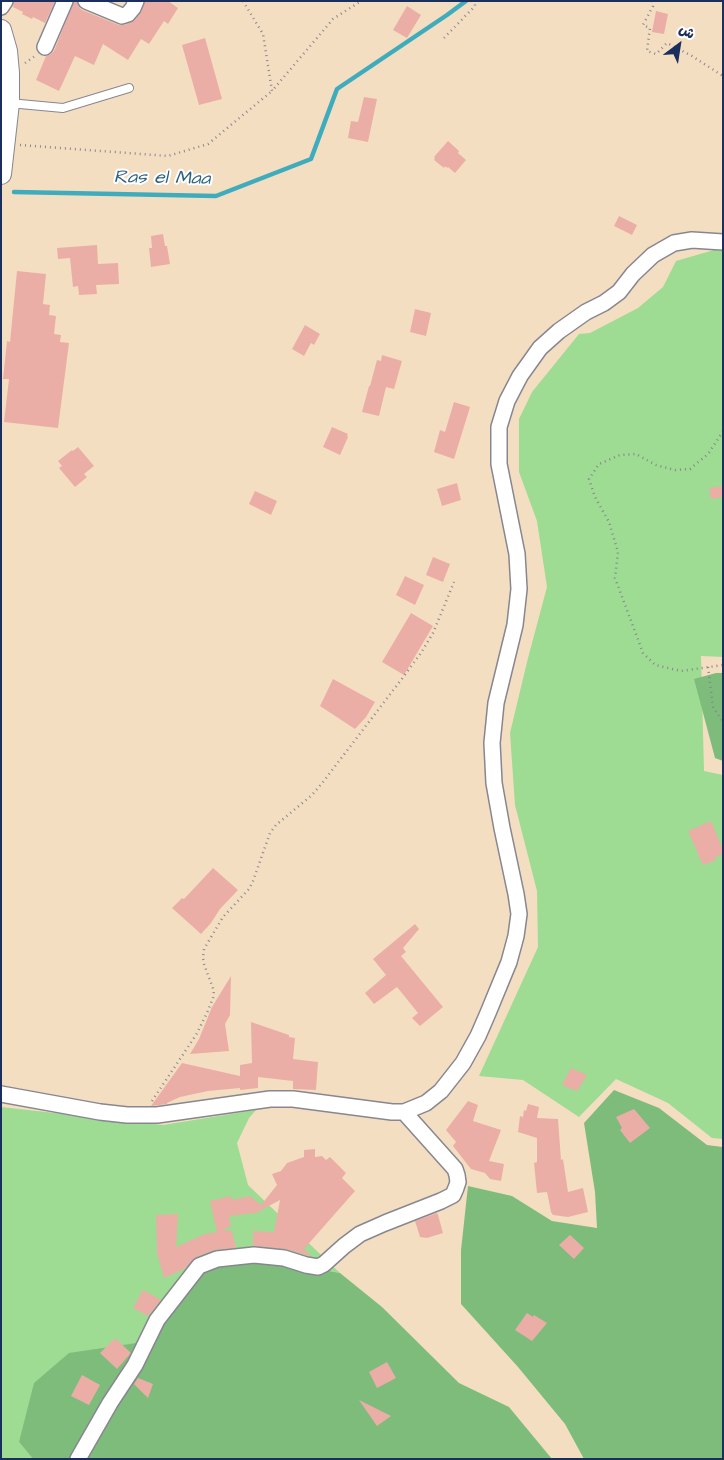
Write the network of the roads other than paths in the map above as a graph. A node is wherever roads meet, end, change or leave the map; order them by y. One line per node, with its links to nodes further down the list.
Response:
1 (5, 1): 5 (street)
2 (65, 1): 7 (street)
3 (86, 1): 4 (street)
4 (136, 1)
5 (1, 7)
6 (1, 30): 9 (street)
7 (45, 47)
8 (129, 88): 9 (lane)
9 (9, 103): 10 (street)
10 (3, 159)
11 (723, 242): 13 (street)
12 (1, 1094): 13 (street)
13 (404, 1112): 14 (street)
14 (78, 1459)

